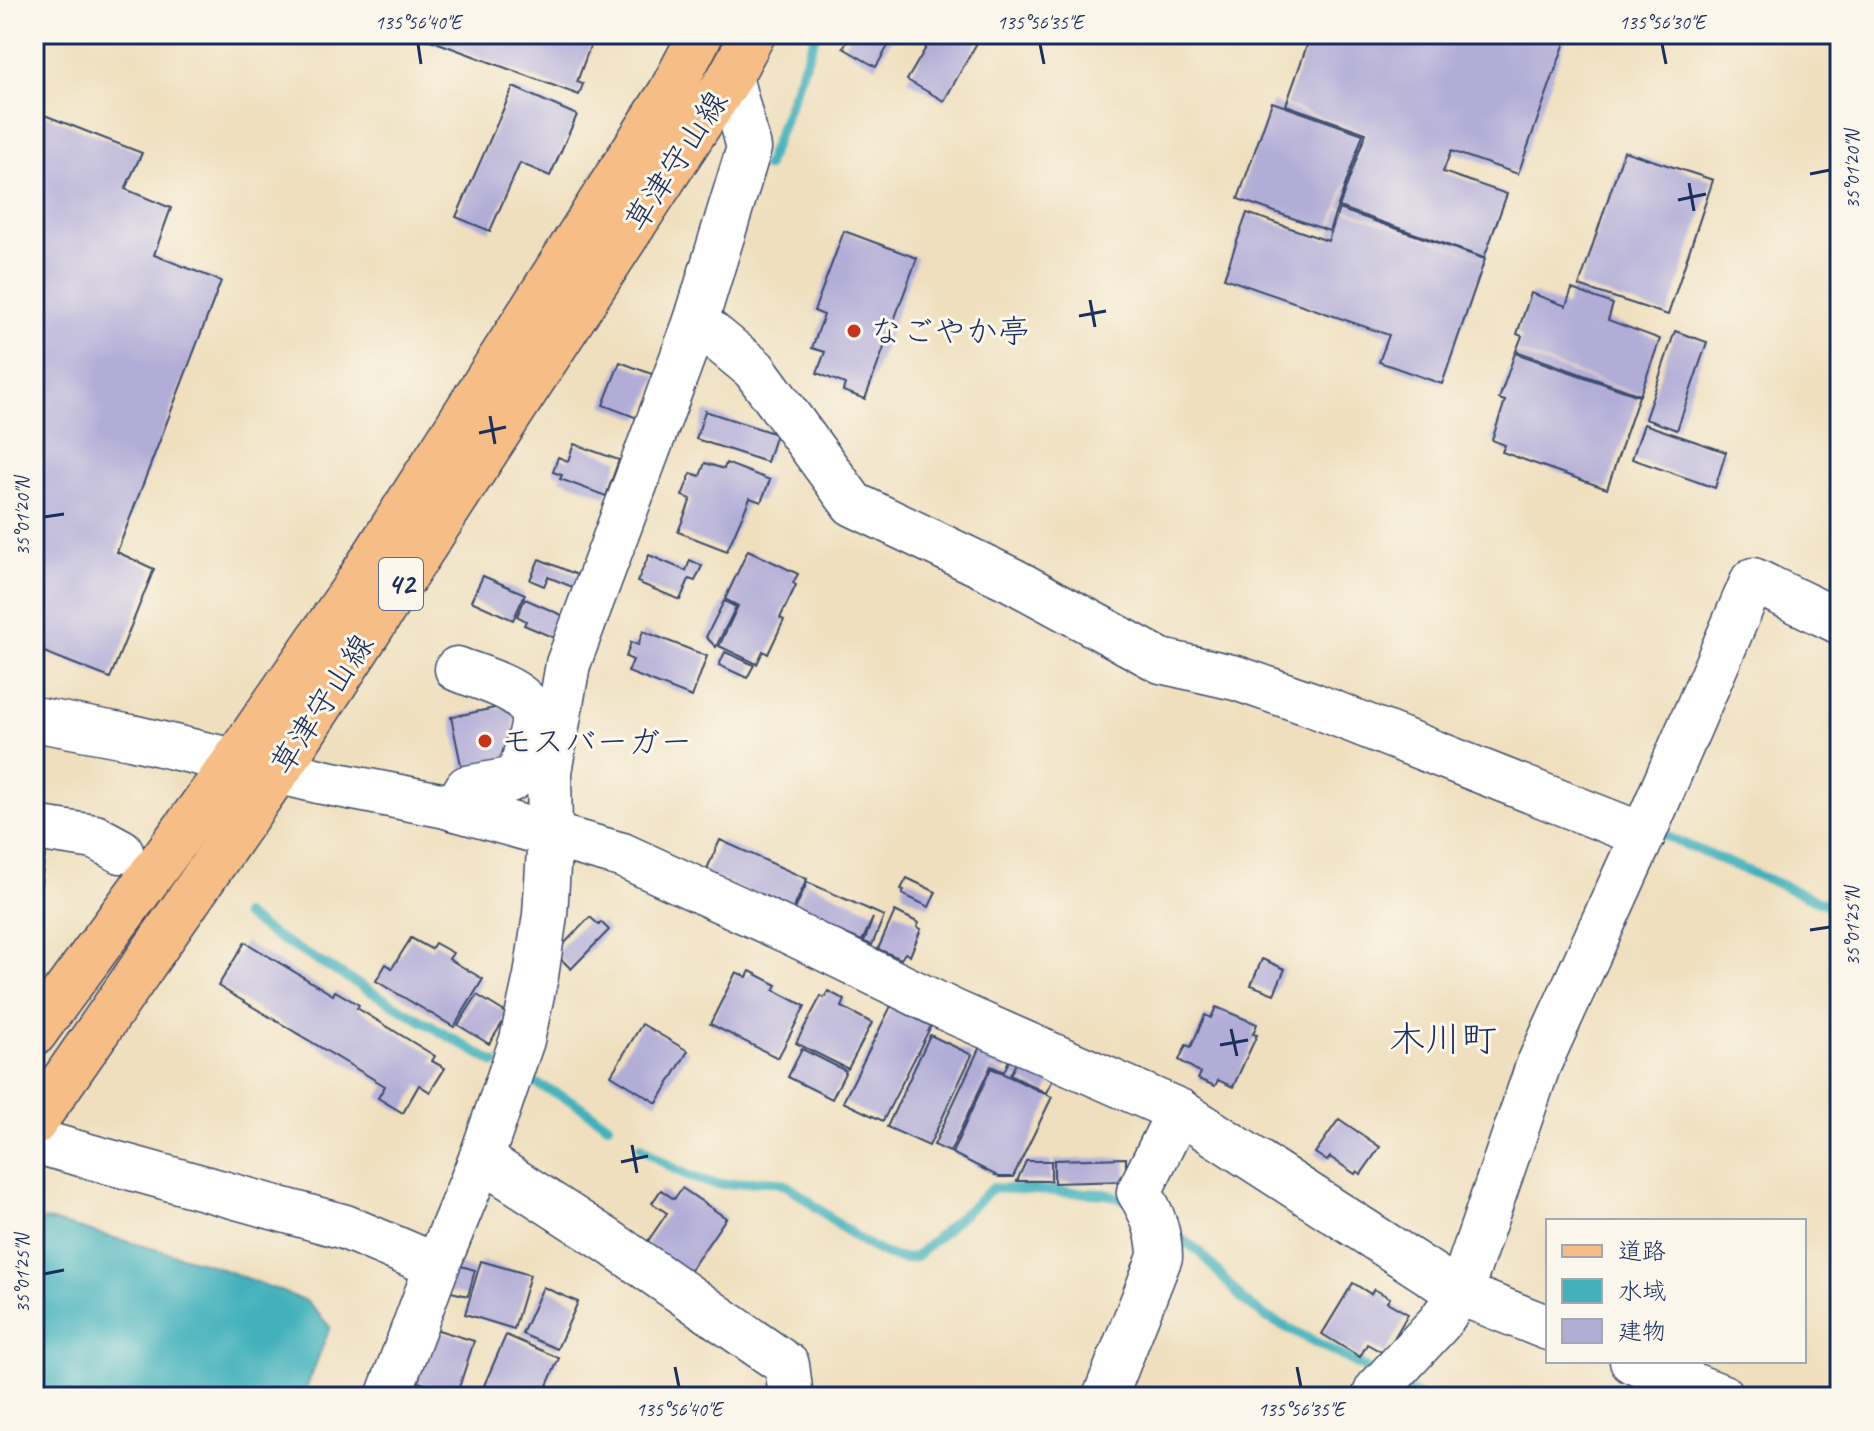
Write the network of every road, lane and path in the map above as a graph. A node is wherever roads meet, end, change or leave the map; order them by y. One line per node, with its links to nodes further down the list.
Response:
1 (701, 34): 8 (main road, 草津守山線 / 42)
2 (753, 34): 3 (main road, 草津守山線 / 42)
3 (730, 77): 4 (street); 9 (main road, 草津守山線 / 42)
4 (696, 321): 12 (street); 13 (street)
5 (1840, 622): 13 (street)
6 (457, 669): 10 (street)
7 (34, 719): 8 (street)
8 (234, 762): 9 (street); 15 (main road, 草津守山線 / 42)
9 (278, 771): 10 (street); 17 (main road, 草津守山線 / 42)
10 (455, 809): 12 (street)
11 (34, 828): 14 (street)
12 (550, 834): 16 (street); 19 (street)
13 (1643, 835): 21 (street)
14 (121, 851)
15 (34, 1034)
16 (1179, 1111): 21 (street); 26 (street)
17 (34, 1123)
18 (34, 1141): 20 (street)
19 (481, 1159): 20 (street); 25 (street)
20 (437, 1266): 24 (street)
21 (1460, 1293): 22 (street); 27 (street)
22 (1546, 1327)
23 (1637, 1363): 28 (street)
24 (388, 1397)
25 (791, 1397)
26 (1105, 1397)
27 (1374, 1397)
28 (1723, 1397)

